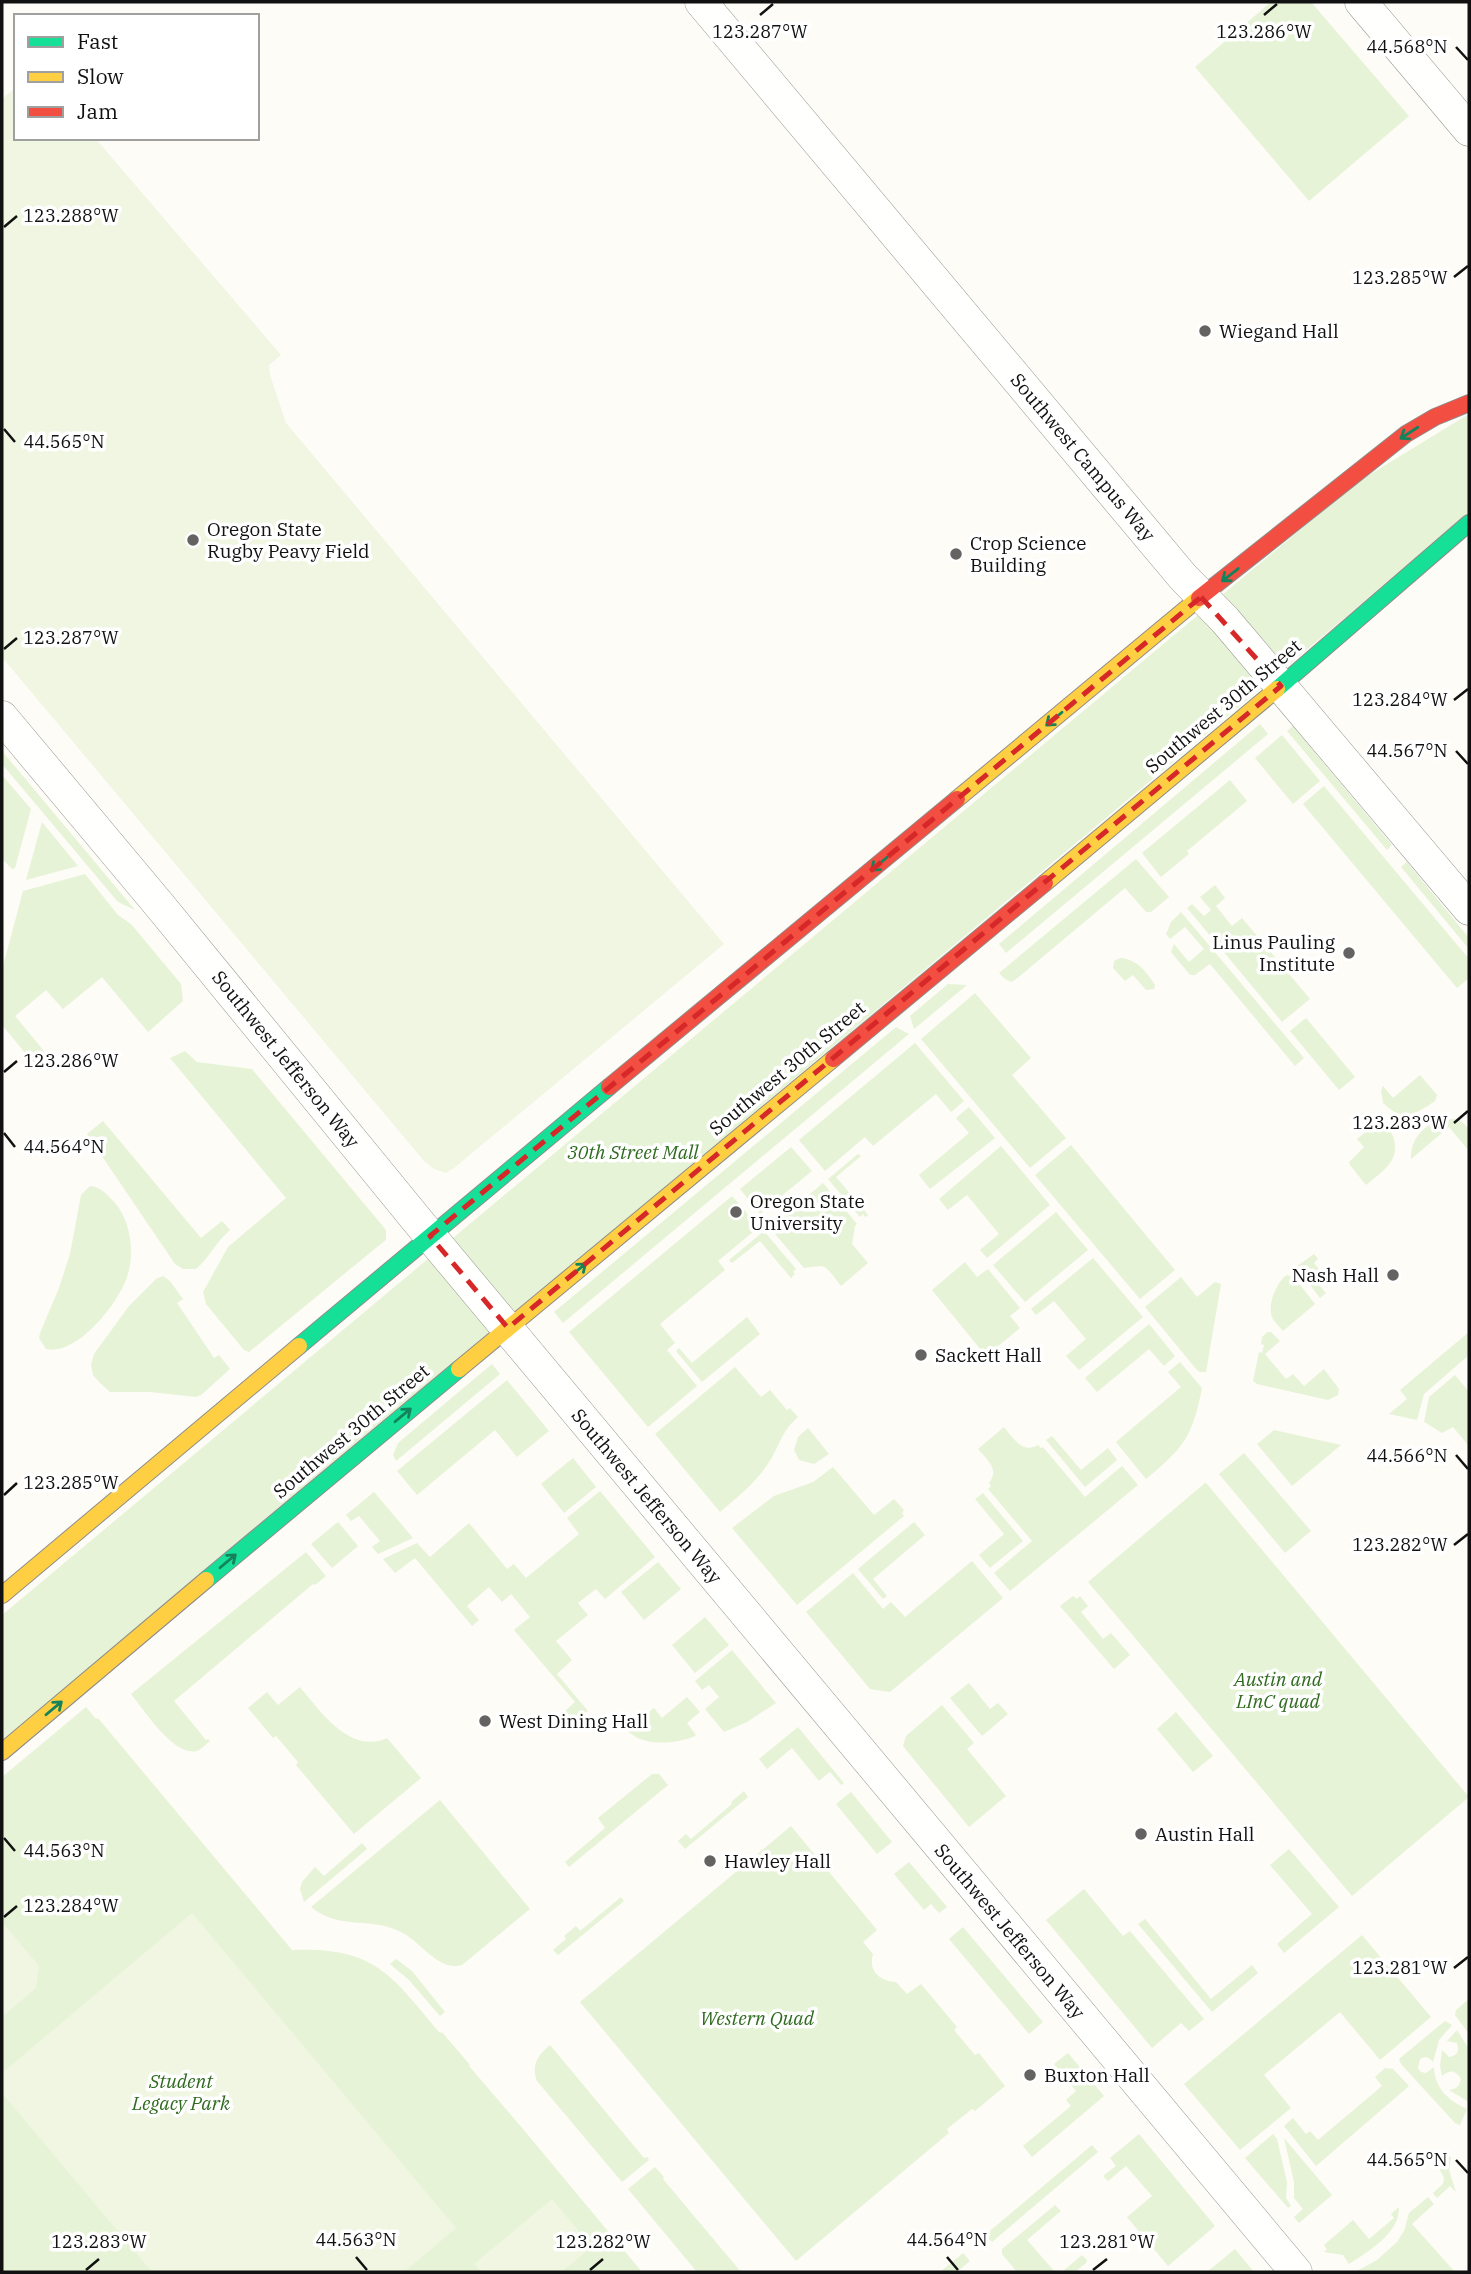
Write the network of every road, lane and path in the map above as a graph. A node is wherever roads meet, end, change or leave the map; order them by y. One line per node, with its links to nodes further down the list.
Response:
1 (701, 2): 6 (street, Southwest Campus Way)
2 (1361, 2): 3 (street)
3 (1469, 130)
4 (1469, 403): 6 (street, one-way to 6)
5 (1469, 523): 7 (street, Southwest 30th Street)
6 (1201, 597): 7 (street, Southwest Campus Way); 10 (street, one-way to 10)
7 (1281, 686): 9 (street, Southwest Campus Way); 11 (street, Southwest 30th Street, one-way to 7)
8 (2, 717): 10 (street, Southwest Jefferson Way)
9 (1469, 909)
10 (430, 1236): 11 (street, Southwest Jefferson Way); 12 (street)
11 (508, 1328): 13 (street, Southwest 30th Street, one-way to 11); 14 (street, Southwest Jefferson Way)
12 (2, 1595)
13 (2, 1752)
14 (1296, 2272)

